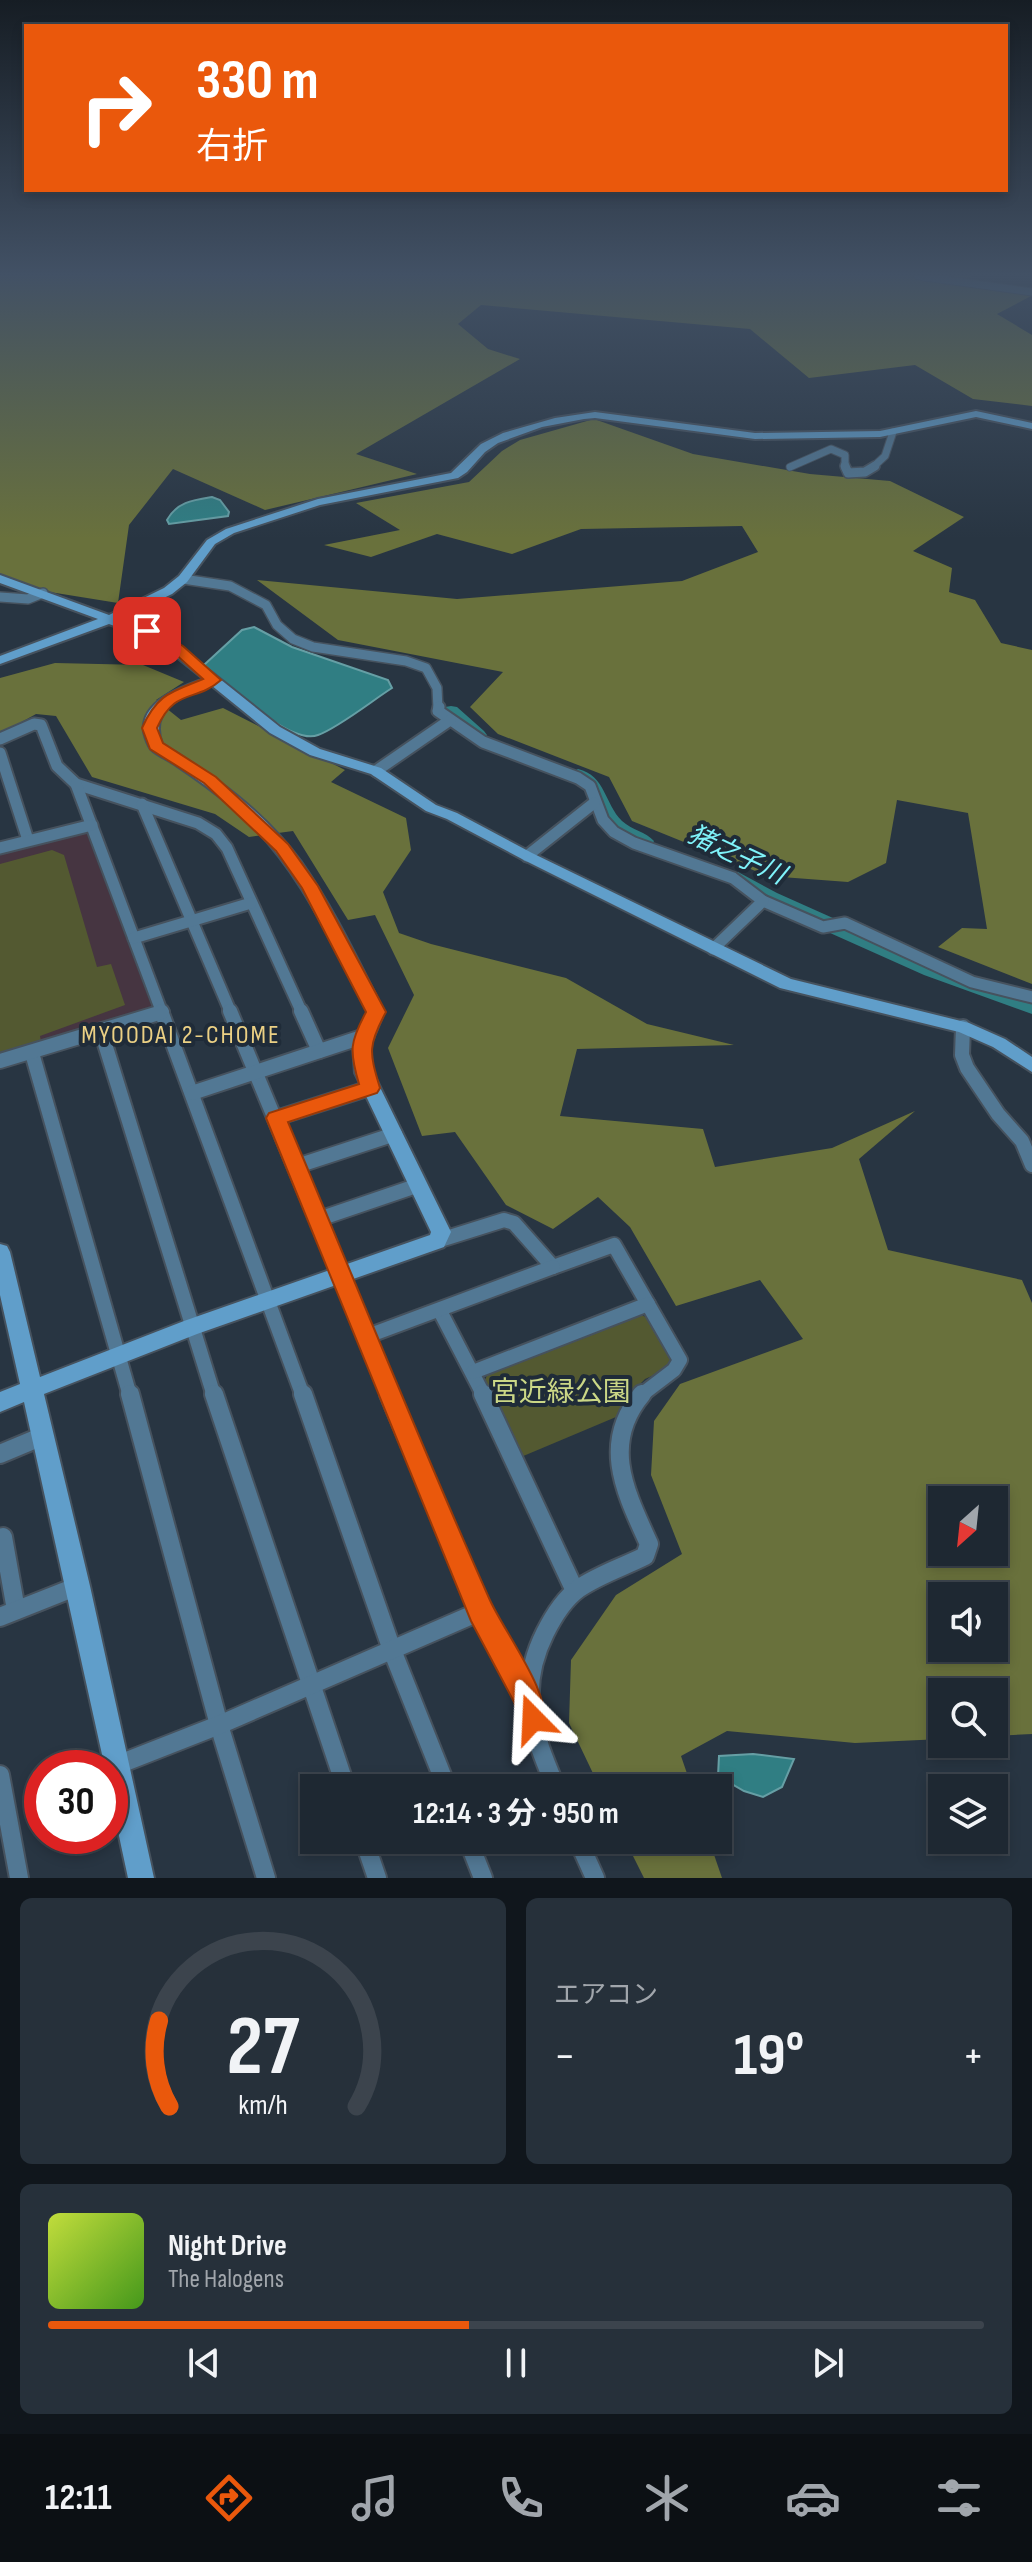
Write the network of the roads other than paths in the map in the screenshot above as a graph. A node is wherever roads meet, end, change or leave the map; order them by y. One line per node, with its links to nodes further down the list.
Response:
1 (1032, 426): 2 (street)
2 (893, 432): 3 (street); 5 (street)
3 (790, 467)
4 (0, 579): 6 (street)
5 (183, 579): 8 (street); 11 (street)
6 (43, 593): 7 (street); 8 (street)
7 (0, 597)
8 (110, 619): 9 (street); 10 (street)
9 (0, 660)
10 (213, 680): 14 (street); 31 (street)
11 (450, 720): 14 (street); 16 (street)
12 (0, 739): 15 (street)
13 (0, 753): 19 (street)
14 (376, 771): 21 (street)
15 (76, 784): 17 (street); 18 (street)
16 (594, 803): 21 (street); 22 (street)
17 (142, 804): 23 (street); 24 (street)
18 (92, 825): 19 (street); 25 (street)
19 (28, 840): 20 (street)
20 (0, 848)
21 (527, 856): 26 (street)
22 (763, 901): 26 (street); 27 (street)
23 (251, 903): 24 (street); 32 (street)
24 (193, 919): 25 (street); 36 (street)
25 (134, 938): 28 (street)
26 (713, 949): 29 (street)
27 (1032, 997)
28 (162, 1012): 30 (street); 38 (street)
29 (963, 1027): 35 (street); 41 (street)
30 (101, 1031): 33 (street); 53 (street)
31 (362, 1037): 32 (street); 37 (street)
32 (319, 1051): 36 (street)
33 (32, 1053): 34 (street); 55 (street)
34 (0, 1061)
35 (1032, 1066)
36 (254, 1073): 38 (street); 39 (street)
37 (370, 1088): 39 (street); 40 (street)
38 (192, 1093): 49 (street)
39 (276, 1118): 42 (street)
40 (395, 1134): 42 (street); 43 (street)
41 (1032, 1165)
42 (297, 1166): 44 (street)
43 (419, 1185): 44 (street); 45 (street)
44 (319, 1219): 48 (street)
45 (437, 1241): 47 (street); 48 (street)
46 (0, 1252): 52 (street)
47 (553, 1267): 50 (street); 51 (street)
48 (341, 1276): 49 (street); 54 (street)
49 (270, 1301): 53 (street); 66 (street)
50 (648, 1304): 56 (street); 63 (street)
51 (440, 1311): 54 (street); 56 (street)
52 (7, 1319): 57 (street)
53 (191, 1327): 55 (street); 67 (street)
54 (365, 1337): 64 (street)
55 (119, 1355): 57 (street); 69 (street)
56 (473, 1372): 63 (street)
57 (32, 1390): 58 (street); 59 (street)
58 (0, 1402)
59 (43, 1436): 60 (street); 62 (street)
60 (0, 1454)
61 (0, 1538): 65 (street)
62 (78, 1586): 65 (street); 70 (street)
63 (575, 1591): 68 (street)
64 (481, 1611): 66 (street); 68 (street)
65 (8, 1613)
66 (392, 1650): 67 (street); 73 (street)
67 (310, 1684): 69 (street); 72 (street)
68 (527, 1697): 74 (street)
69 (219, 1725): 71 (street); 82 (street)
70 (114, 1750)
71 (128, 1761)
72 (341, 1774)
73 (441, 1774)
74 (550, 1774)
75 (0, 1775): 80 (street)
76 (128, 1817): 81 (street)
77 (369, 1854): 83 (street)
78 (474, 1854): 84 (street)
79 (584, 1854): 85 (street)
80 (19, 1878)
81 (141, 1878)
82 (266, 1878)
83 (377, 1878)
84 (483, 1878)
85 (595, 1878)

